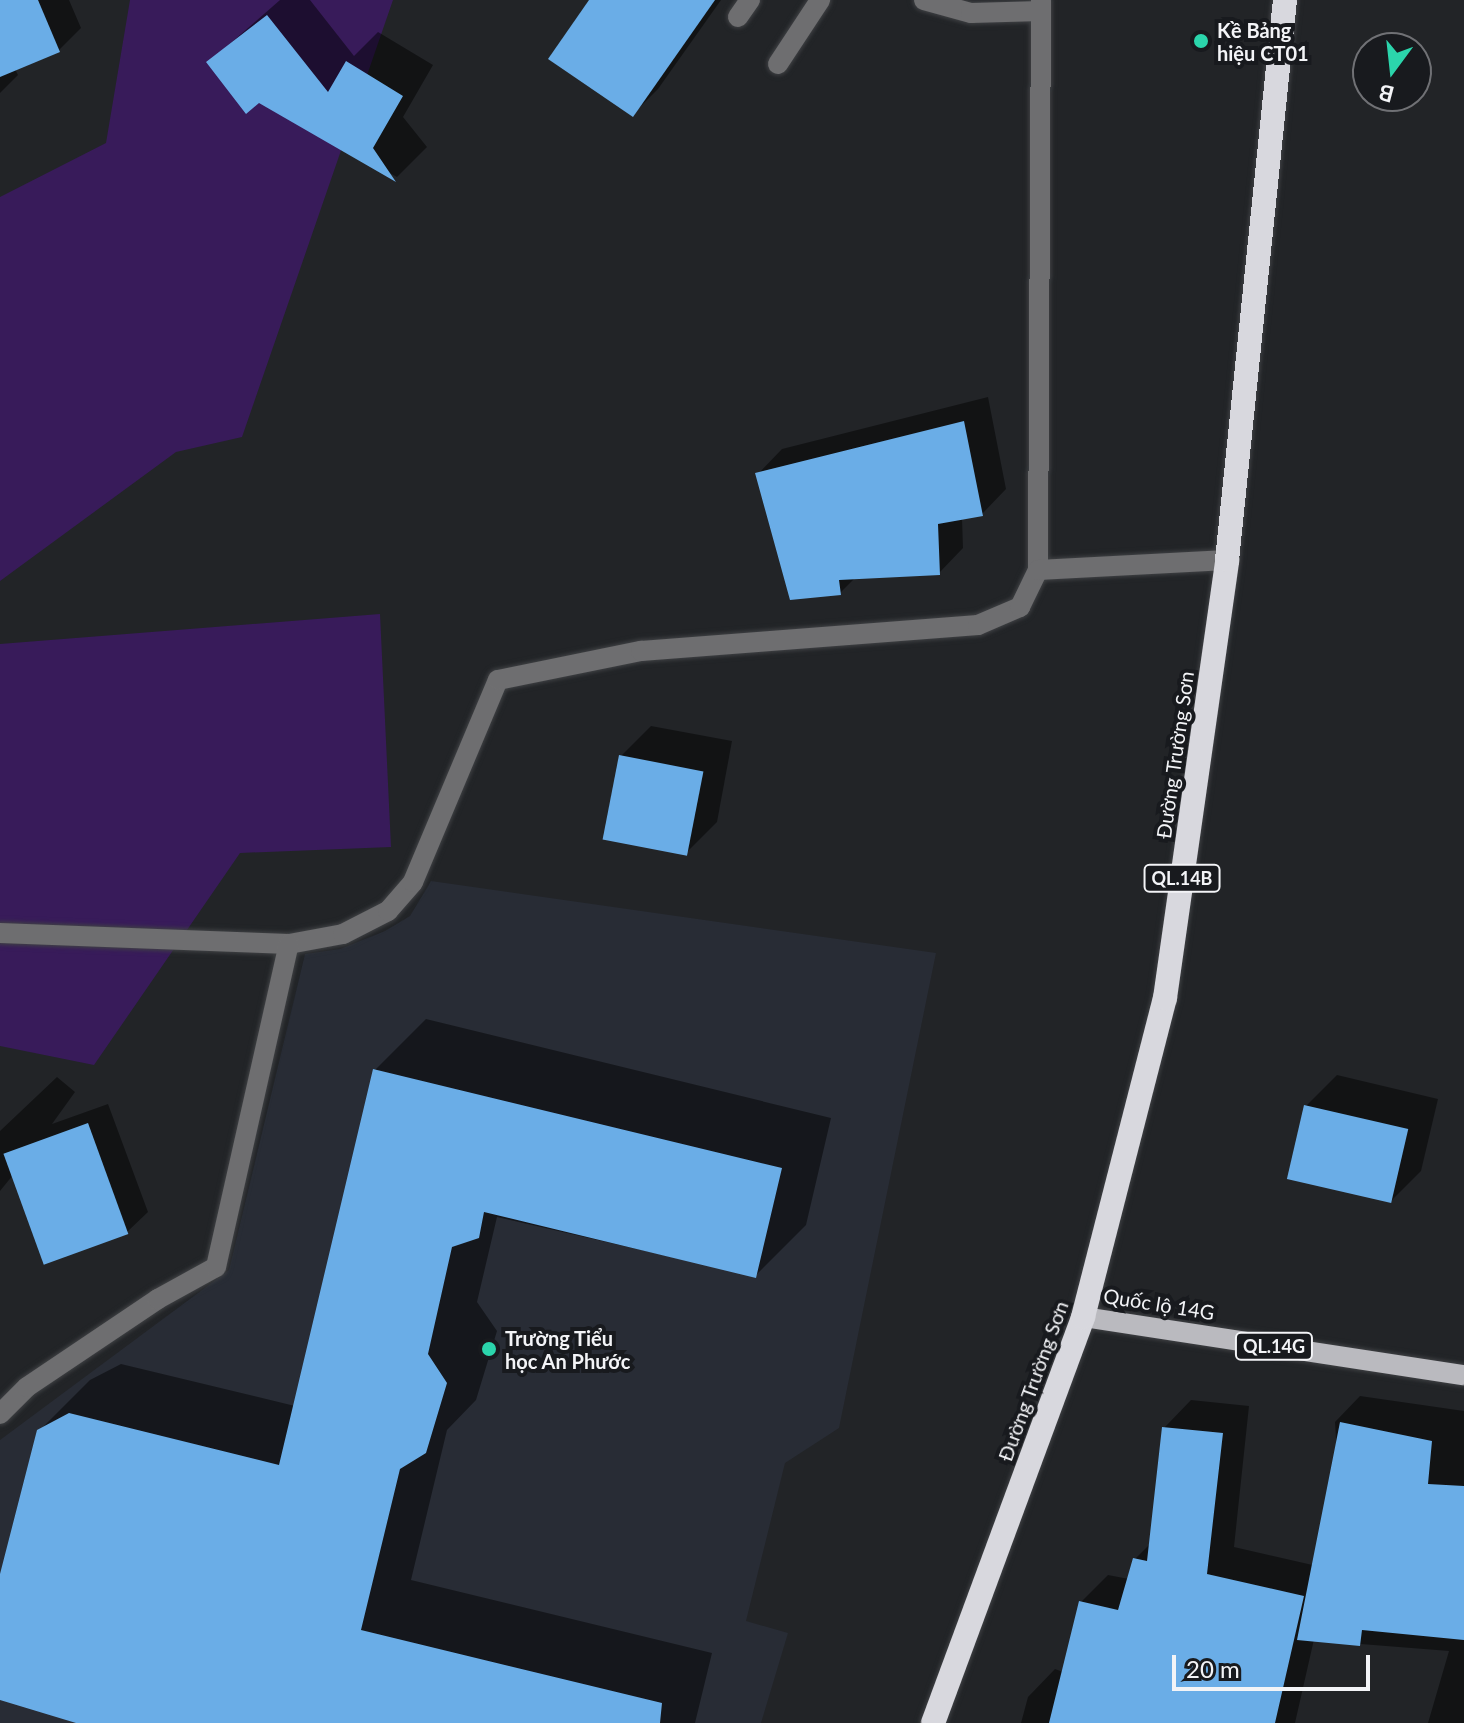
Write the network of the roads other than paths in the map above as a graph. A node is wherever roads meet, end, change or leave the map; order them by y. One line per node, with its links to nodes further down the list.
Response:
1 (750, 0): 6 (street)
2 (820, 0): 7 (street)
3 (924, 0): 5 (street)
4 (1285, 0): 8 (highway, Đường Trường Sơn / QL.14B)
5 (1041, 6): 9 (street)
6 (738, 17)
7 (778, 64)
8 (1227, 560): 9 (street); 12 (highway, Đường Trường Sơn / QL.14B)
9 (1038, 570): 11 (street)
10 (0, 933): 11 (street)
11 (289, 944): 14 (street)
12 (1083, 1317): 13 (main road, Quốc lộ 14G / QL.14G); 15 (highway, Đường Trường Sơn / QL.14B)
13 (1464, 1375)
14 (0, 1414)
15 (933, 1723)

